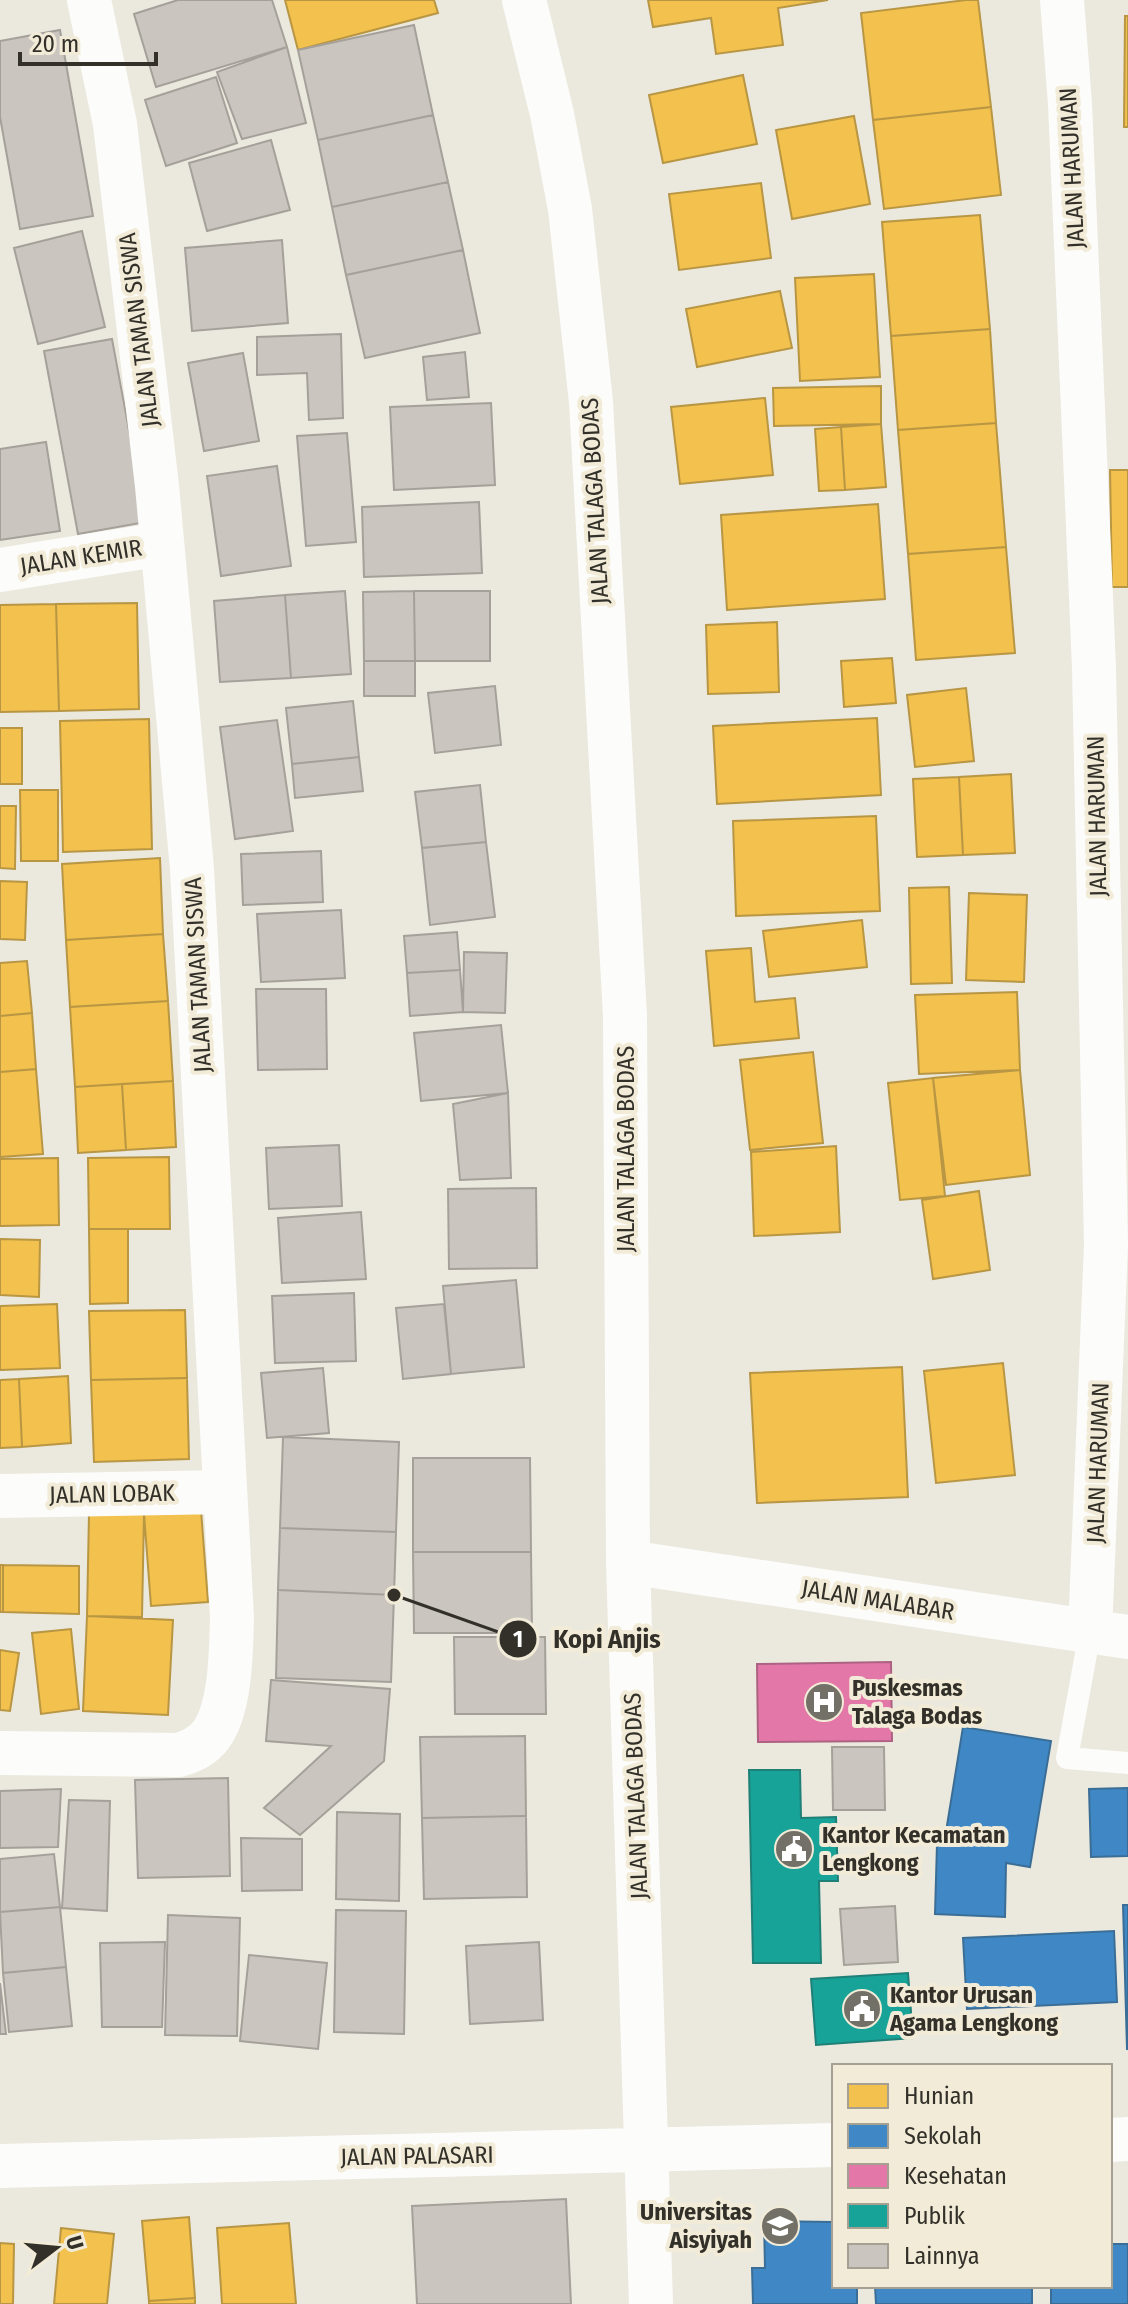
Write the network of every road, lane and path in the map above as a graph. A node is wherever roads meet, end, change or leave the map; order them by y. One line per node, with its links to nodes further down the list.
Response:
1 (89, 0): 4 (street, JALAN TAMAN SISWA)
2 (524, 0): 8 (street, JALAN TALAGA BODAS)
3 (1062, 0): 9 (street, JALAN HARUMAN)
4 (162, 544): 5 (street, JALAN KEMIR); 6 (street, JALAN TAMAN SISWA)
5 (0, 570)
6 (225, 1492): 7 (street, JALAN LOBAK); 10 (street, JALAN TAMAN SISWA)
7 (0, 1496)
8 (628, 1562): 9 (street, JALAN MALABAR); 13 (street, JALAN TALAGA BODAS)
9 (1109, 1635): 11 (lane)
10 (0, 1753)
11 (1128, 1763)
12 (832, 2145): 13 (street, JALAN PALASARI)
13 (647, 2150): 14 (street, JALAN PALASARI); 15 (street, JALAN TALAGA BODAS)
14 (0, 2166)
15 (651, 2304)

